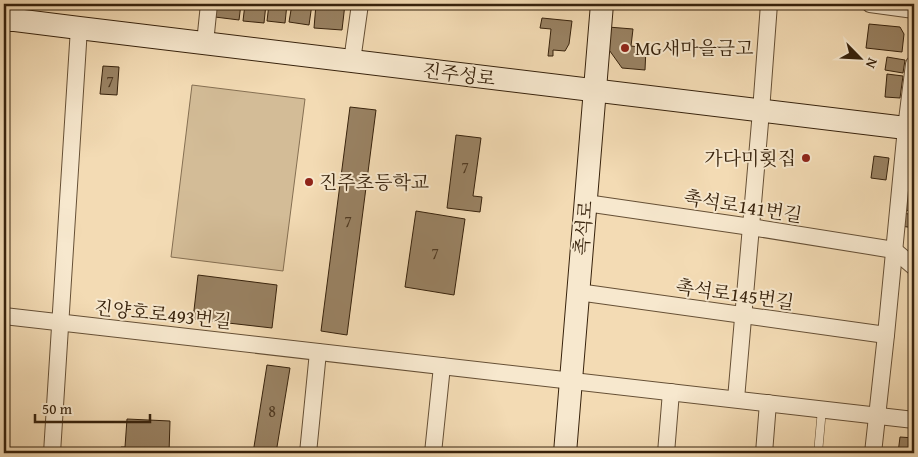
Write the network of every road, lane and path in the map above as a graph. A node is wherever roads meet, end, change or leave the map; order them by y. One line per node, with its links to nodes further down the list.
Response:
1 (209, 4): 9 (street)
2 (360, 4): 10 (street)
3 (602, 4): 12 (street, 촉석로)
4 (769, 4): 13 (street)
5 (870, 4): 6 (street)
6 (914, 10)
7 (7, 21): 8 (street, 진주성로)
8 (80, 28): 9 (street, 진주성로); 22 (street)
9 (205, 43): 10 (street, 진주성로)
10 (352, 61): 12 (street, 진주성로)
11 (914, 64): 14 (street)
12 (595, 90): 13 (street, 진주성로); 15 (street, 촉석로)
13 (762, 111): 14 (street, 진주성로); 16 (street)
14 (910, 128): 17 (street)
15 (586, 203): 16 (street, 촉석로141번길); 19 (street, 촉석로)
16 (751, 227): 17 (street, 촉석로141번길); 20 (street)
17 (894, 250): 18 (street); 23 (street)
18 (914, 267)
19 (578, 292): 20 (street, 촉석로145번길); 26 (street, 촉석로)
20 (744, 315): 23 (street, 촉석로145번길); 28 (street)
21 (4, 316): 22 (street, 진양호로493번길)
22 (61, 323): 24 (street, 진양호로493번길); 33 (street)
23 (886, 335): 31 (street)
24 (318, 352): 25 (street, 진양호로493번길); 34 (street)
25 (442, 366): 26 (street, 진양호로493번길); 35 (street)
26 (571, 380): 27 (street, 진양호로493번길); 36 (street, 촉석로)
27 (671, 392): 28 (street, 진양호로493번길); 37 (street)
28 (736, 399): 29 (street, 진양호로493번길)
29 (768, 403): 30 (street, 진양호로493번길); 38 (street)
30 (822, 409): 31 (street, 진양호로493번길); 39 (lane)
31 (878, 415): 32 (street, 진양호로493번길); 40 (street)
32 (914, 420)
33 (52, 453)
34 (308, 453)
35 (433, 453)
36 (565, 453)
37 (666, 453)
38 (764, 453)
39 (818, 453)
40 (873, 453)

